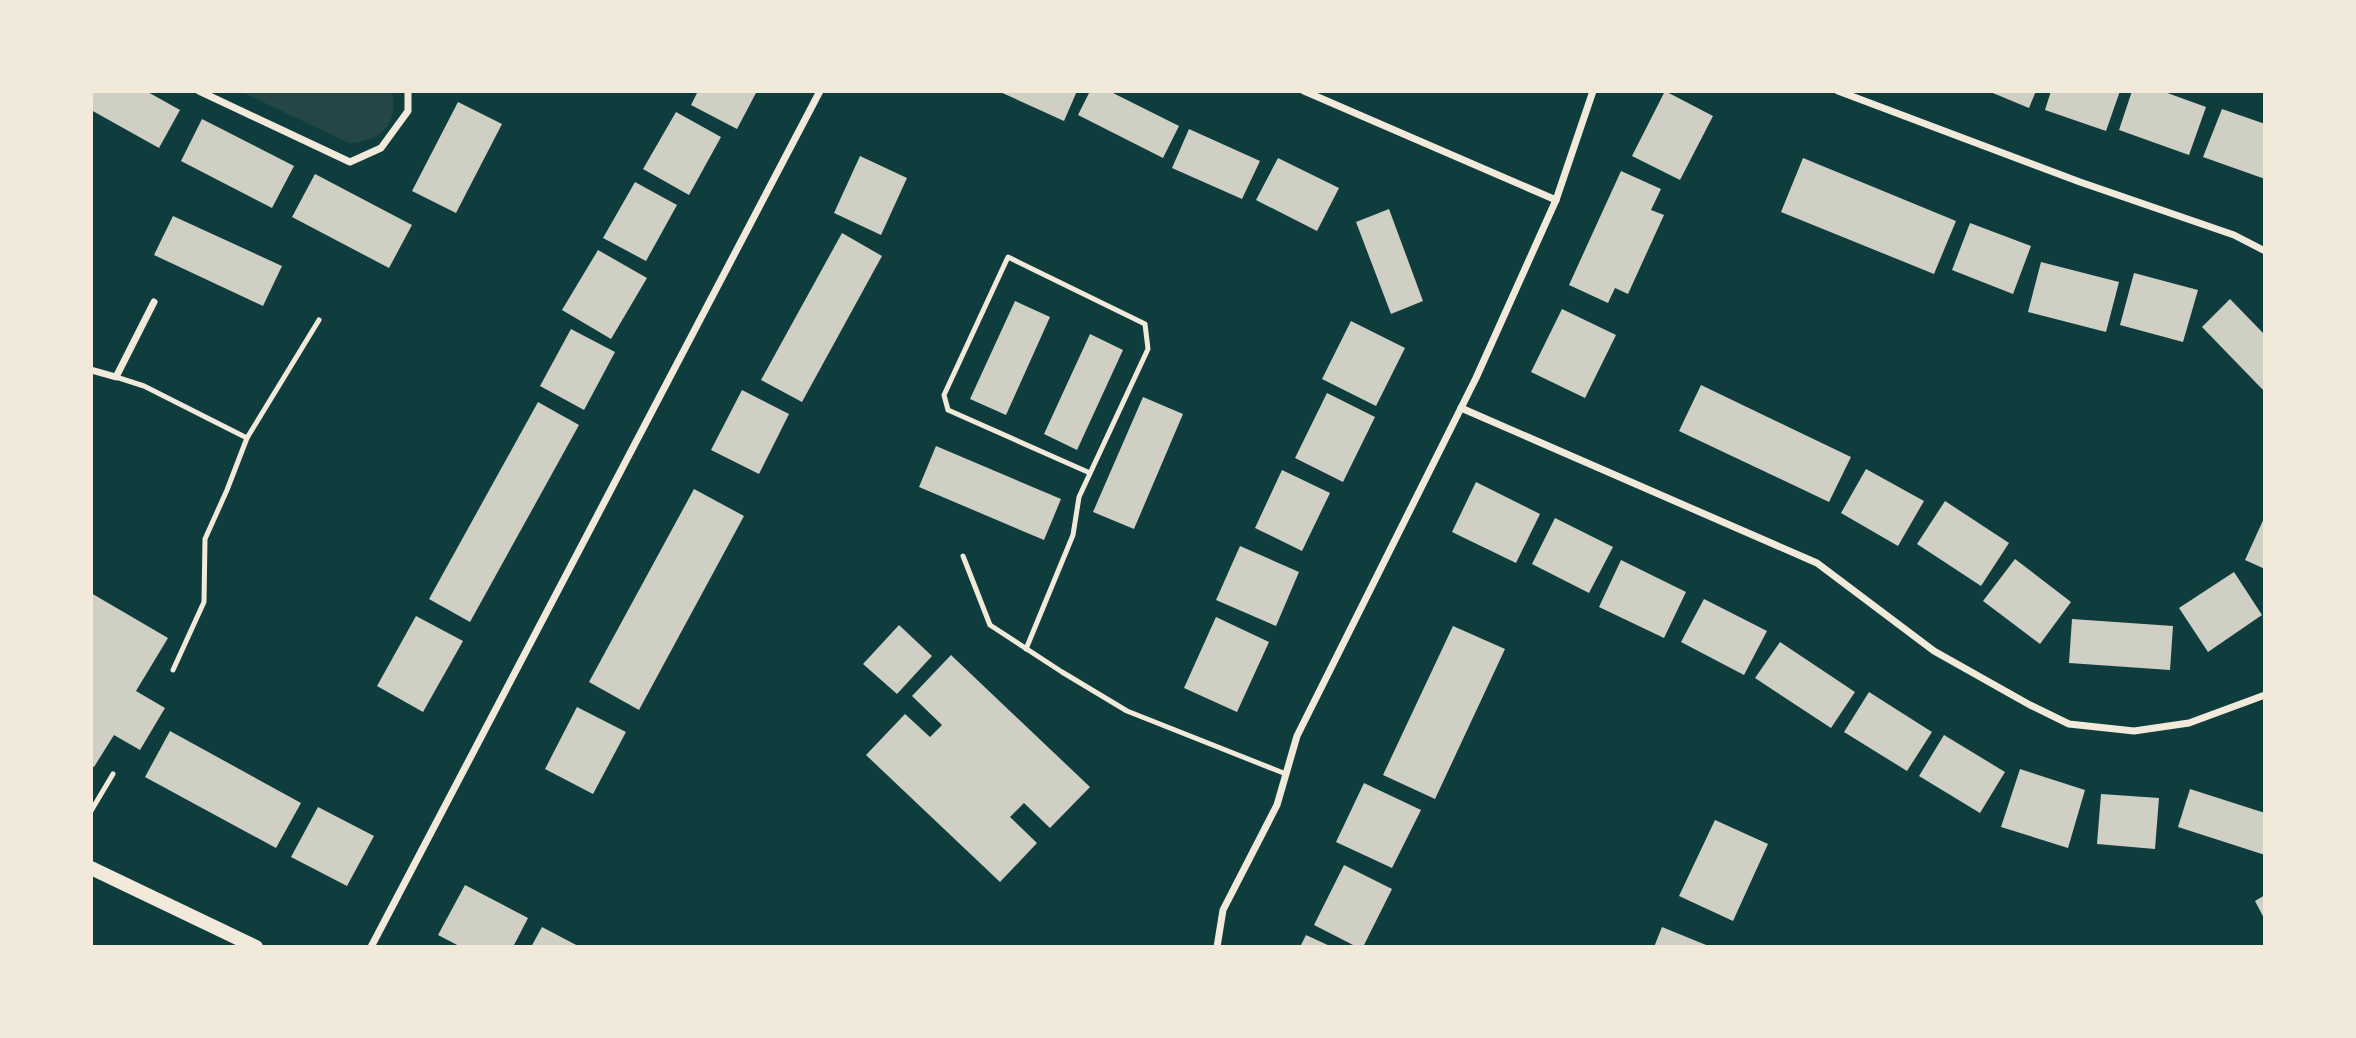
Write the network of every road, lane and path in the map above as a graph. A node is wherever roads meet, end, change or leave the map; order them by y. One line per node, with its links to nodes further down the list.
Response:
1 (199, 91): 2 (street)
2 (408, 91)
3 (820, 91): 25 (street)
4 (1304, 91): 7 (street)
5 (1593, 91): 7 (street)
6 (1838, 91): 8 (street)
7 (1556, 200): 13 (street)
8 (2265, 251)
9 (155, 302): 12 (street)
10 (319, 320): 14 (lane)
11 (91, 370): 12 (street)
12 (116, 377): 14 (lane)
13 (1461, 408): 19 (street); 21 (street)
14 (247, 438): 18 (lane)
15 (1090, 473): 15 (lane); 17 (lane)
16 (963, 556): 17 (lane)
17 (1027, 649): 21 (lane)
18 (173, 670)
19 (2265, 695)
20 (113, 774): 22 (lane)
21 (1286, 774): 26 (street)
22 (91, 811)
23 (91, 868): 24 (main road)
24 (256, 947)
25 (371, 947)
26 (1217, 947)

